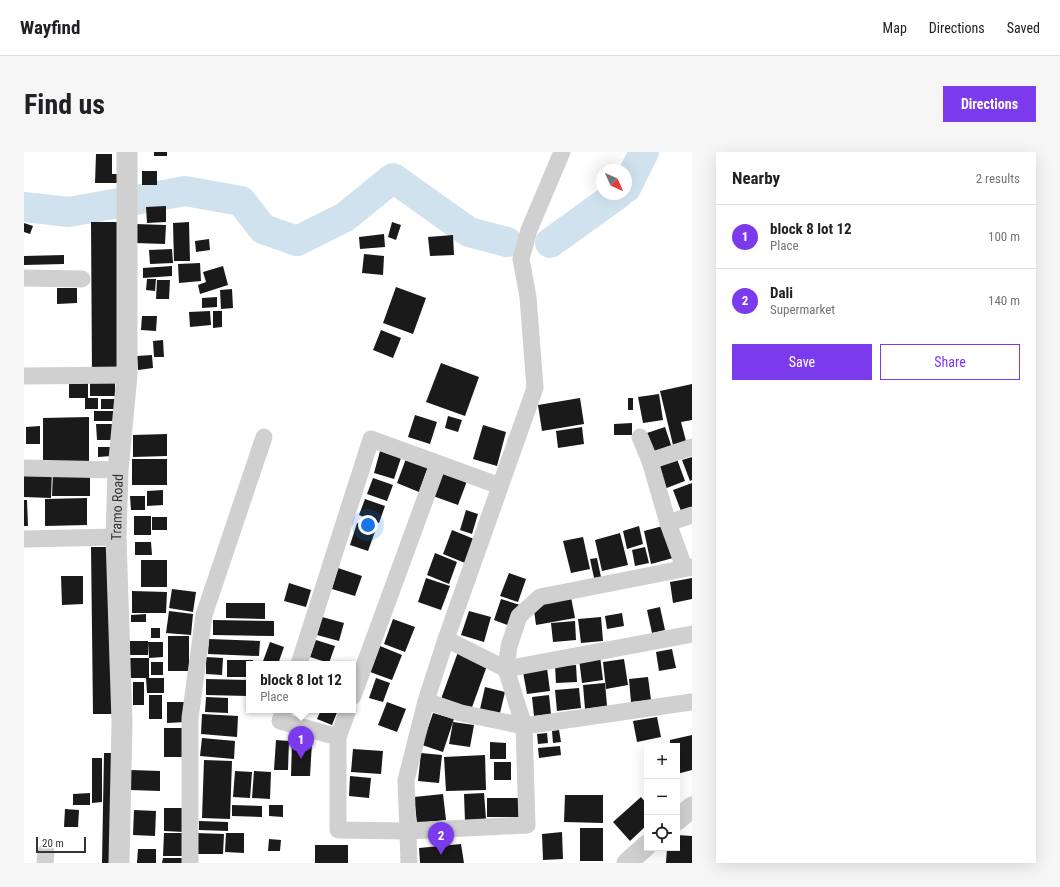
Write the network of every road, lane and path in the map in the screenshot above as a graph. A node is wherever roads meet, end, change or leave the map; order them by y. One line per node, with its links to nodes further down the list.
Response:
1 (128, 152): 5 (street, Tramo Road)
2 (562, 152): 14 (street)
3 (24, 278): 4 (street)
4 (82, 279)
5 (128, 375): 6 (street); 13 (street, Tramo Road)
6 (24, 376)
7 (264, 437): 36 (street)
8 (640, 437): 10 (street)
9 (692, 446): 10 (street)
10 (650, 461): 16 (street)
11 (438, 464): 14 (street); 22 (street); 24 (street)
12 (24, 468): 13 (street)
13 (118, 470): 17 (street, Tramo Road)
14 (500, 486): 21 (street)
15 (692, 515): 16 (street)
16 (668, 523): 19 (street)
17 (116, 537): 18 (street); 35 (street, Tramo Road)
18 (24, 539)
19 (688, 567): 23 (street)
20 (692, 634): 23 (street)
21 (446, 639): 23 (street); 25 (street)
22 (300, 661)
23 (506, 669): 29 (street)
24 (356, 688)
25 (426, 701): 29 (street); 33 (street)
26 (692, 702): 29 (street)
27 (283, 713): 30 (street)
28 (347, 713): 30 (street)
29 (524, 726): 33 (street)
30 (338, 737): 33 (street)
31 (692, 807): 32 (street)
32 (680, 817)
33 (407, 831): 37 (street)
34 (644, 849): 38 (street)
35 (119, 863)
36 (190, 863)
37 (409, 863)
38 (627, 863)

